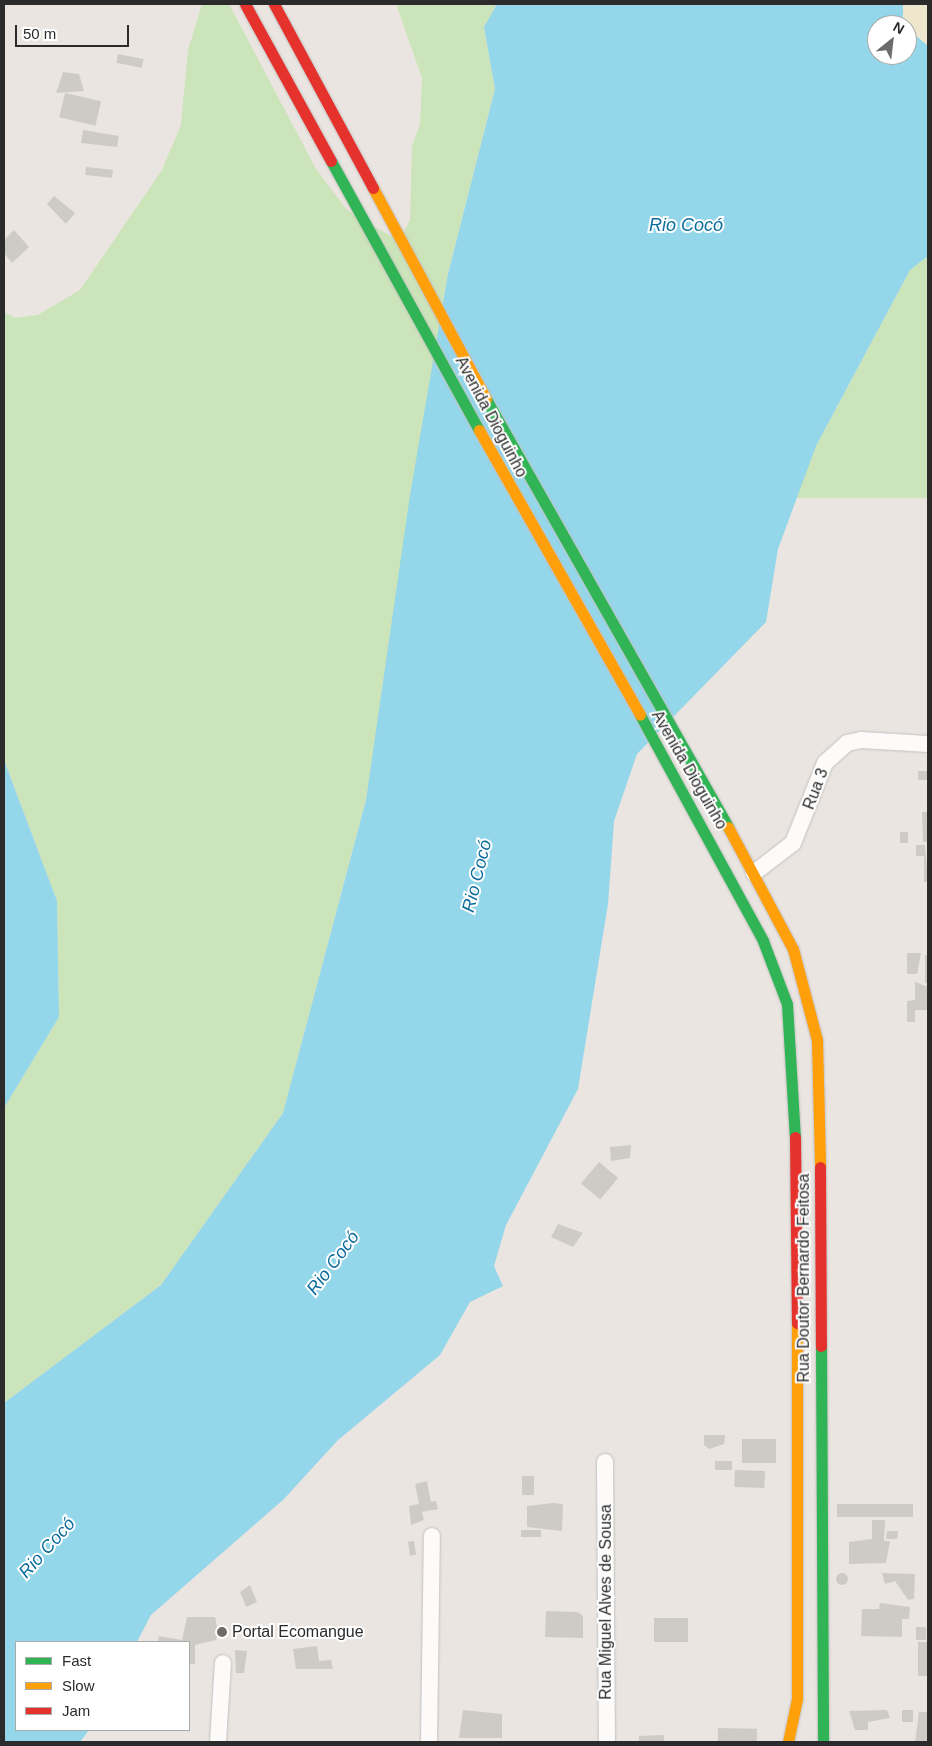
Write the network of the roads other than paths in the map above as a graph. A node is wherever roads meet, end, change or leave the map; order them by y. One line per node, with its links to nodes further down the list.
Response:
1 (246, 4): 5 (main road, Avenida Dioguinho)
2 (274, 4): 4 (main road, Avenida Dioguinho)
3 (928, 744): 6 (street, Rua 3)
4 (731, 833): 6 (main road, Rua Doutor Bernardo Feitosa)
5 (712, 844): 13 (main road, Rua Doutor Bernardo Feitosa)
6 (754, 872): 14 (main road, Rua Doutor Bernardo Feitosa)
7 (604, 1462): 12 (street, Rua Miguel Alves de Sousa)
8 (432, 1536): 11 (street)
9 (223, 1662): 10 (street)
10 (218, 1742)
11 (429, 1742)
12 (607, 1742)
13 (788, 1742)
14 (823, 1742)

